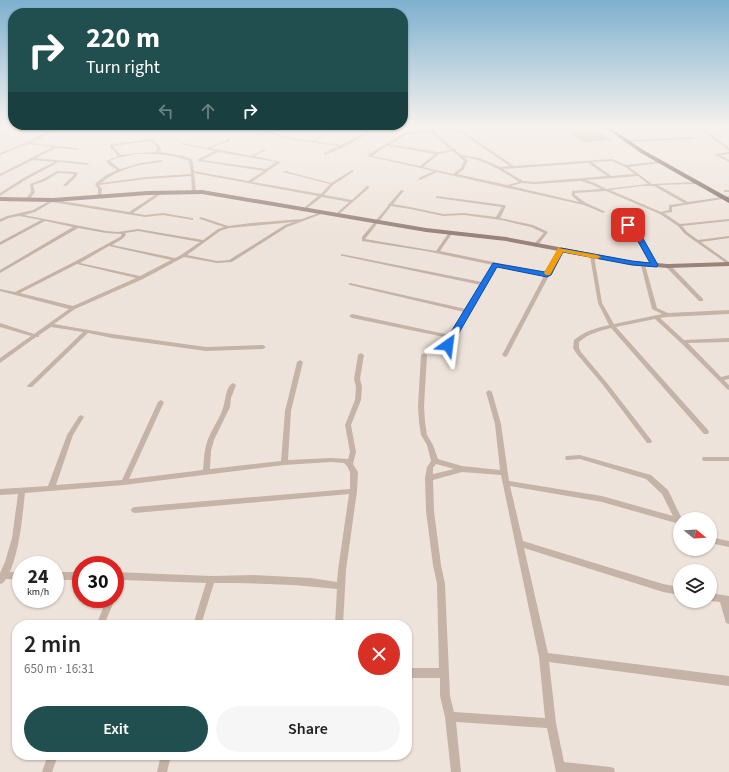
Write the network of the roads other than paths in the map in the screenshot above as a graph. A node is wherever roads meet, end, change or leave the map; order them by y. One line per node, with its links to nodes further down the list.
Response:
1 (25, 163): 31 (street)
2 (54, 163): 49 (street)
3 (77, 163): 19 (street)
4 (110, 163): 24 (street)
5 (147, 163): 24 (street)
6 (191, 163): 29 (street)
7 (219, 163): 25 (street)
8 (277, 163): 25 (street)
9 (400, 163): 22 (street)
10 (426, 163): 22 (street)
11 (466, 163): 30 (street)
12 (490, 163): 23 (street)
13 (507, 163): 21 (street)
14 (563, 163): 21 (street)
15 (591, 163): 33 (street)
16 (619, 163): 20 (street)
17 (652, 163): 20 (street)
18 (663, 163): 38 (main road)
19 (86, 164)
20 (626, 166): 32 (street)
21 (513, 167): 23 (street)
22 (421, 168): 27 (street)
23 (499, 168): 37 (street)
24 (120, 170): 39 (street)
25 (265, 170): 36 (street)
26 (352, 171): 40 (street)
27 (437, 171): 30 (street); 34 (street)
28 (285, 172): 40 (street)
29 (193, 173): 36 (street); 39 (street); 46 (street)
30 (455, 174): 43 (street)
31 (0, 175)
32 (638, 175): 33 (street); 42 (street)
33 (610, 177): 35 (street)
34 (420, 179)
35 (577, 179): 37 (street); 45 (street)
36 (249, 182): 50 (street)
37 (522, 182): 43 (street)
38 (696, 183): 42 (street); 54 (main road)
39 (97, 184): 51 (street)
40 (332, 184): 50 (street)
41 (65, 185): 55 (street)
42 (653, 185): 45 (street); 58 (street)
43 (507, 186): 59 (street)
44 (368, 187): 57 (street)
45 (606, 190): 59 (street); 64 (street)
46 (194, 191): 48 (street); 61 (street)
47 (402, 191): 60 (street)
48 (162, 192): 51 (street); 65 (street)
49 (0, 195)
50 (322, 195): 57 (street); 61 (street)
51 (99, 196): 56 (street)
52 (438, 197): 69 (street)
53 (0, 198): 55 (street)
54 (728, 198): 58 (street)
55 (28, 199): 56 (street)
56 (52, 201): 65 (street); 67 (street)
57 (352, 202): 66 (street)
58 (687, 203): 64 (street)
59 (585, 204): 63 (street)
60 (389, 205): 69 (street); 75 (street)
61 (306, 208): 62 (street)
62 (325, 212): 66 (street); 72 (street)
63 (603, 212)
64 (661, 213): 77 (street)
65 (130, 214): 70 (street)
66 (338, 214): 75 (street)
67 (20, 215): 71 (street); 74 (street)
68 (201, 218): 79 (street)
69 (497, 218): 87 (street)
70 (192, 219)
71 (44, 220): 78 (street); 85 (street)
72 (301, 220): 79 (street); 91 (street)
73 (729, 220): 77 (street)
74 (0, 221)
75 (377, 222): 80 (street); 89 (street)
76 (616, 223): 98 (street)
77 (679, 225): 84 (street)
78 (76, 227): 81 (street); 100 (street)
79 (228, 227): 83 (street)
80 (451, 232): 87 (street); 89 (street)
81 (122, 233): 83 (street); 86 (street)
82 (729, 237): 84 (street)
83 (203, 241): 91 (street)
84 (698, 241): 96 (street)
85 (0, 244)
86 (108, 244): 93 (street); 94 (street)
87 (536, 244): 88 (street)
88 (561, 250): 92 (street); 101 (street)
89 (437, 252): 97 (street)
90 (343, 255): 104 (street)
91 (182, 256): 93 (street)
92 (592, 256): 95 (street); 116 (street)
93 (176, 260): 102 (street)
94 (76, 263): 102 (street); 106 (street)
95 (643, 264): 98 (street); 111 (street)
96 (729, 264): 99 (street)
97 (495, 265): 101 (street); 104 (street)
98 (654, 265): 99 (street)
99 (668, 266): 107 (street)
100 (0, 272)
101 (547, 275): 126 (street)
102 (141, 278): 108 (street)
103 (350, 284): 109 (street)
104 (484, 284): 109 (street)
105 (0, 290): 106 (street)
106 (15, 294): 108 (street)
107 (702, 300)
108 (73, 308): 115 (street)
109 (468, 310): 119 (street)
110 (729, 312): 111 (street)
111 (667, 315): 113 (street)
112 (352, 316): 119 (street)
113 (657, 318): 116 (street); 121 (street)
114 (0, 325): 118 (street)
115 (51, 325): 117 (street); 118 (street)
116 (612, 326): 137 (street); 138 (street)
117 (86, 332): 123 (street); 132 (street)
118 (37, 336): 127 (street)
119 (452, 338): 122 (street)
120 (729, 340): 121 (street)
121 (683, 342): 130 (street)
122 (448, 345)
123 (263, 347)
124 (361, 355): 144 (street)
125 (424, 355): 142 (street)
126 (505, 355)
127 (0, 361)
128 (300, 362): 143 (street)
129 (729, 377): 130 (street)
130 (720, 379): 133 (street)
131 (233, 385): 146 (street)
132 (30, 386)
133 (729, 388)
134 (489, 392): 147 (street)
135 (161, 402): 149 (street)
136 (81, 417): 151 (street)
137 (706, 432)
138 (649, 442)
139 (568, 458): 156 (street)
140 (705, 459): 141 (street)
141 (729, 459)
142 (434, 461): 145 (street); 148 (street)
143 (284, 463): 144 (street); 146 (street)
144 (350, 464): 153 (street)
145 (462, 469): 147 (street); 148 (street)
146 (206, 472): 149 (street)
147 (504, 473): 150 (street)
148 (429, 478): 175 (street)
149 (124, 482): 151 (street)
150 (508, 483): 157 (street); 159 (street)
151 (51, 488): 152 (street)
152 (22, 491): 154 (street); 163 (street)
153 (353, 491): 155 (street); 165 (street)
154 (0, 492)
155 (135, 510)
156 (675, 512)
157 (673, 519)
158 (717, 541): 160 (street)
159 (520, 543): 166 (street); 173 (street)
160 (729, 544)
161 (124, 576): 164 (street)
162 (12, 577): 163 (street)
163 (2, 578)
164 (211, 580): 165 (street); 170 (street)
165 (341, 586): 171 (street)
166 (673, 590)
167 (726, 600): 172 (street)
168 (107, 608): 169 (street)
169 (102, 620)
170 (199, 620)
171 (339, 620)
172 (729, 620)
173 (544, 657): 176 (street); 178 (street)
174 (412, 673): 175 (street)
175 (444, 673): 177 (street)
176 (729, 680)
177 (450, 717): 178 (street); 184 (street)
178 (551, 723): 181 (street)
179 (51, 760): 182 (street)
180 (165, 760): 183 (street)
181 (561, 770): 185 (street)
182 (47, 772)
183 (162, 772)
184 (456, 772)
185 (610, 772)

